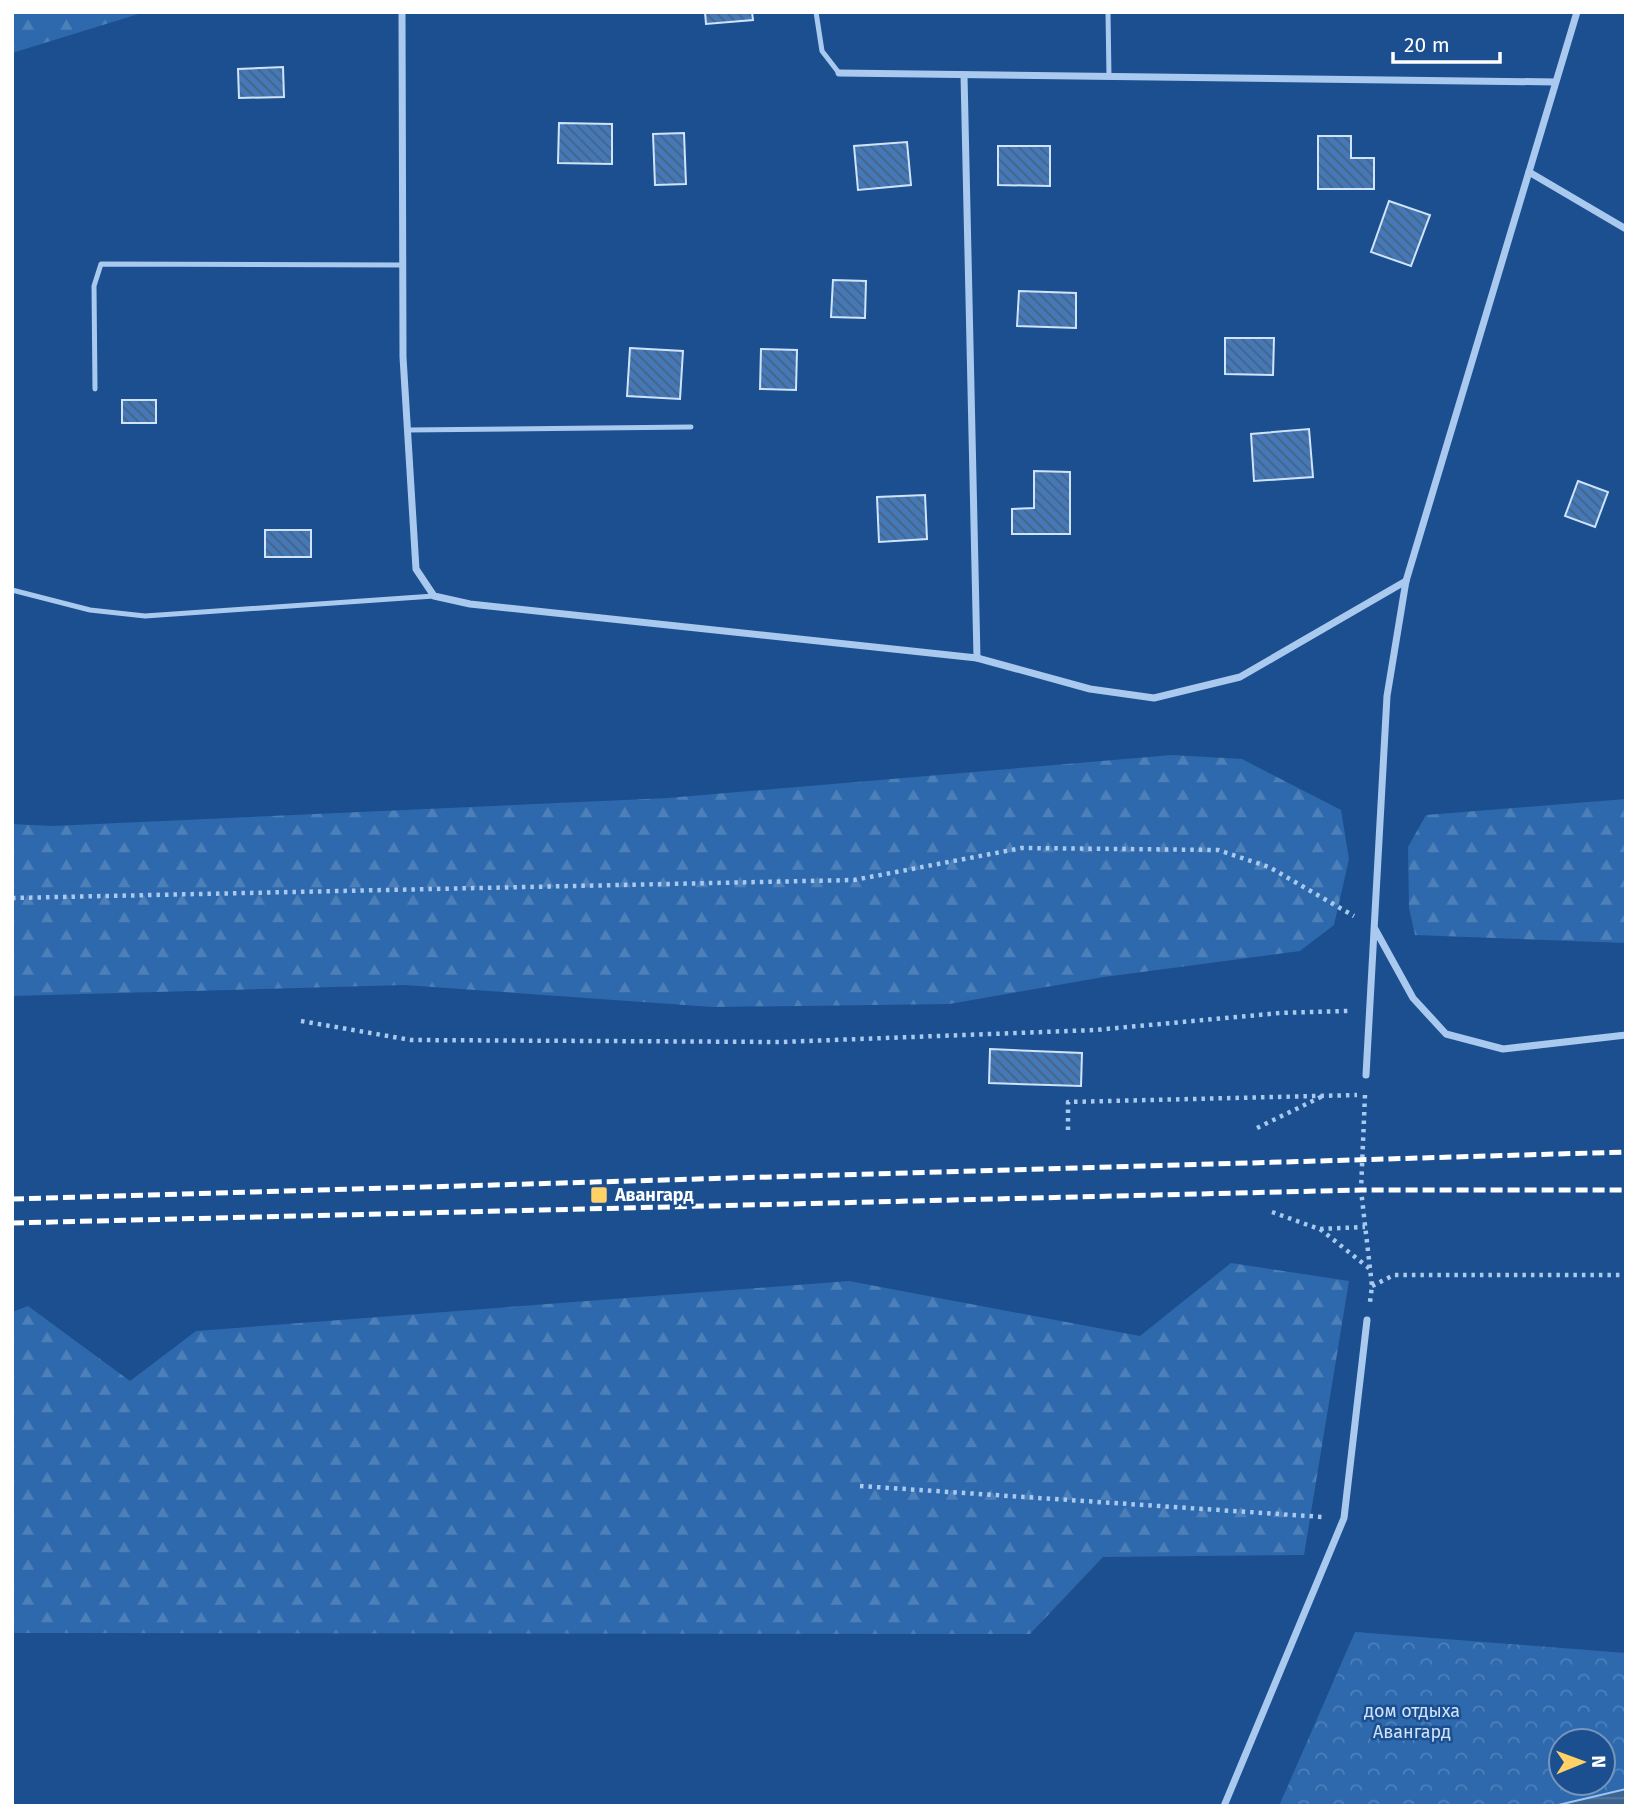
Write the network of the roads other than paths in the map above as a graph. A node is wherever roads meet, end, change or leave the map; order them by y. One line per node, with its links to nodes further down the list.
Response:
1 (402, 12): 11 (street)
2 (816, 12): 5 (lane)
3 (1108, 12): 7 (lane)
4 (1577, 12): 8 (street)
5 (839, 73): 6 (street)
6 (964, 75): 7 (street); 18 (street)
7 (1109, 78): 8 (street)
8 (1555, 82): 9 (street)
9 (1529, 172): 10 (street); 15 (street)
10 (1626, 229)
11 (403, 265): 12 (lane); 14 (street)
12 (95, 389)
13 (691, 427): 14 (lane)
14 (408, 430): 17 (street)
15 (1406, 581): 18 (street); 19 (street)
16 (12, 590): 17 (lane)
17 (434, 596): 18 (street)
18 (977, 658)
19 (1375, 929): 20 (street); 21 (street)
20 (1626, 1035)
21 (1366, 1075)
22 (1367, 1320): 23 (street)
23 (1224, 1806)

